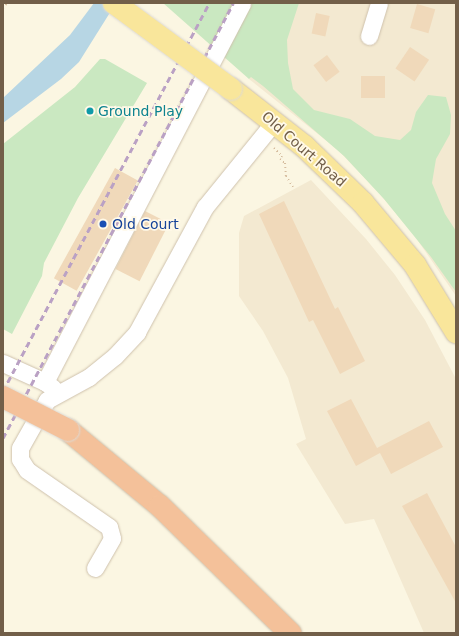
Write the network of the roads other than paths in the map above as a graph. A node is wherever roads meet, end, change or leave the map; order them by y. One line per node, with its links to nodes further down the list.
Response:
1 (114, 3): 5 (main road, Old Court Road, bridge)
2 (242, 3): 8 (street)
3 (379, 3): 4 (street)
4 (369, 36)
5 (274, 122): 6 (main road, Old Court Road); 8 (street)
6 (456, 332)
7 (3, 363): 8 (street)
8 (51, 387): 10 (street)
9 (3, 397): 11 (highway, bridge)
10 (95, 568)
11 (290, 633)

